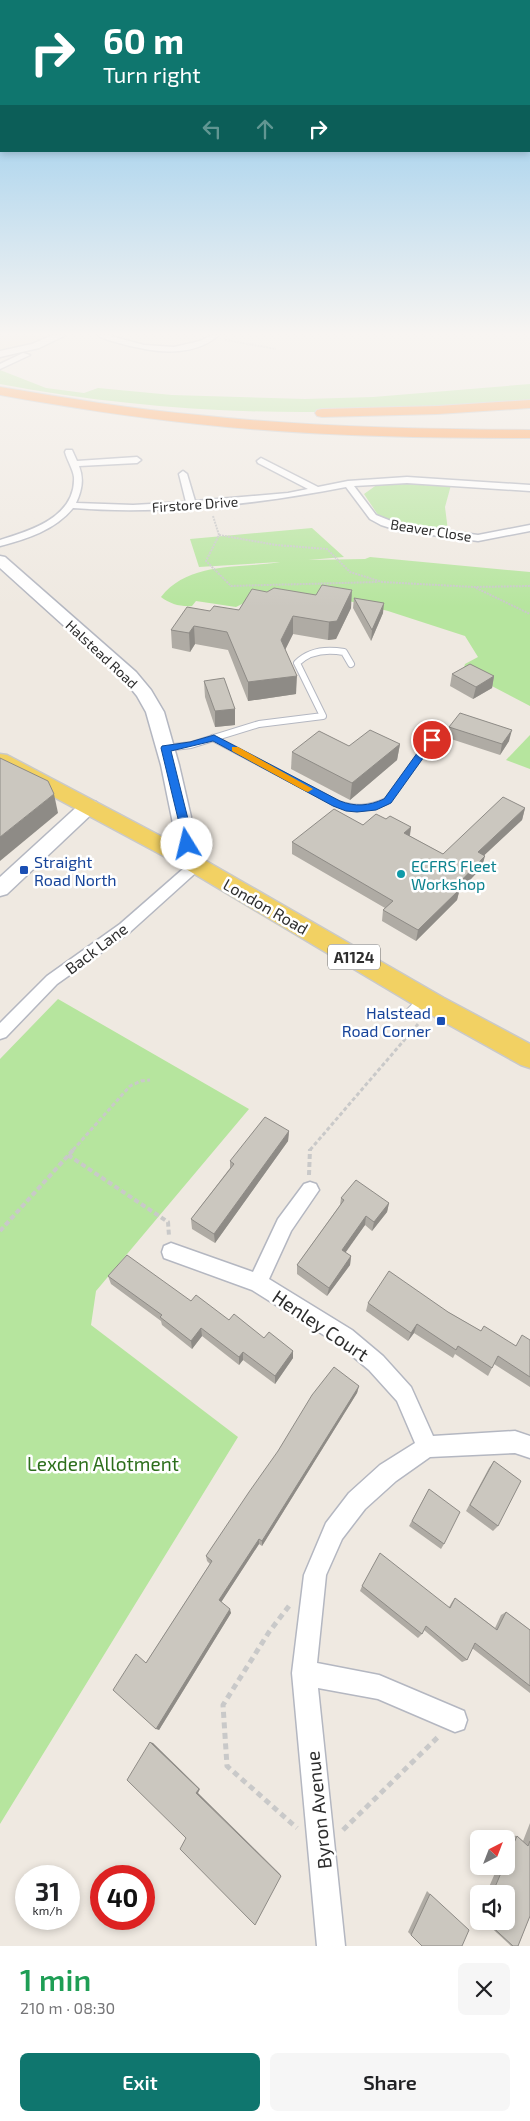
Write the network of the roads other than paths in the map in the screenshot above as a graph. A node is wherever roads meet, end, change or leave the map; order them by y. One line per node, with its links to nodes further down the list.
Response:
1 (167, 426): 4 (highway)
2 (246, 426): 3 (highway)
3 (530, 434)
4 (530, 444)
5 (69, 452): 8 (street)
6 (137, 460): 8 (street)
7 (261, 461): 12 (street)
8 (73, 464): 14 (street)
9 (183, 474): 13 (street)
10 (348, 484): 11 (street, Firstore Drive); 12 (street, Firstore Drive); 15 (street, Beaver Close)
11 (530, 488)
12 (316, 490): 13 (street, Firstore Drive)
13 (191, 504): 14 (street, Firstore Drive)
14 (73, 505): 16 (street)
15 (530, 528)
16 (0, 543)
17 (0, 560): 21 (street, Halstead Road)
18 (351, 664): 19 (lane)
19 (214, 738): 20 (lane); 21 (lane)
20 (432, 740)
21 (166, 748): 24 (street, Halstead Road)
22 (0, 760): 23 (main road, London Road / A1124)
23 (89, 806): 24 (main road, London Road / A1124); 25 (street)
24 (188, 860): 26 (street, Back Lane); 27 (main road, London Road / A1124)
25 (0, 889)
26 (0, 1034)
27 (530, 1057)
28 (310, 1190): 30 (street, Henley Court)
29 (171, 1252): 30 (street, Henley Court)
30 (258, 1283): 31 (street, Henley Court)
31 (427, 1447): 32 (street); 33 (street, Byron Avenue)
32 (530, 1447)
33 (304, 1673): 34 (street); 35 (street, Byron Avenue)
34 (455, 1720)
35 (331, 1946)

